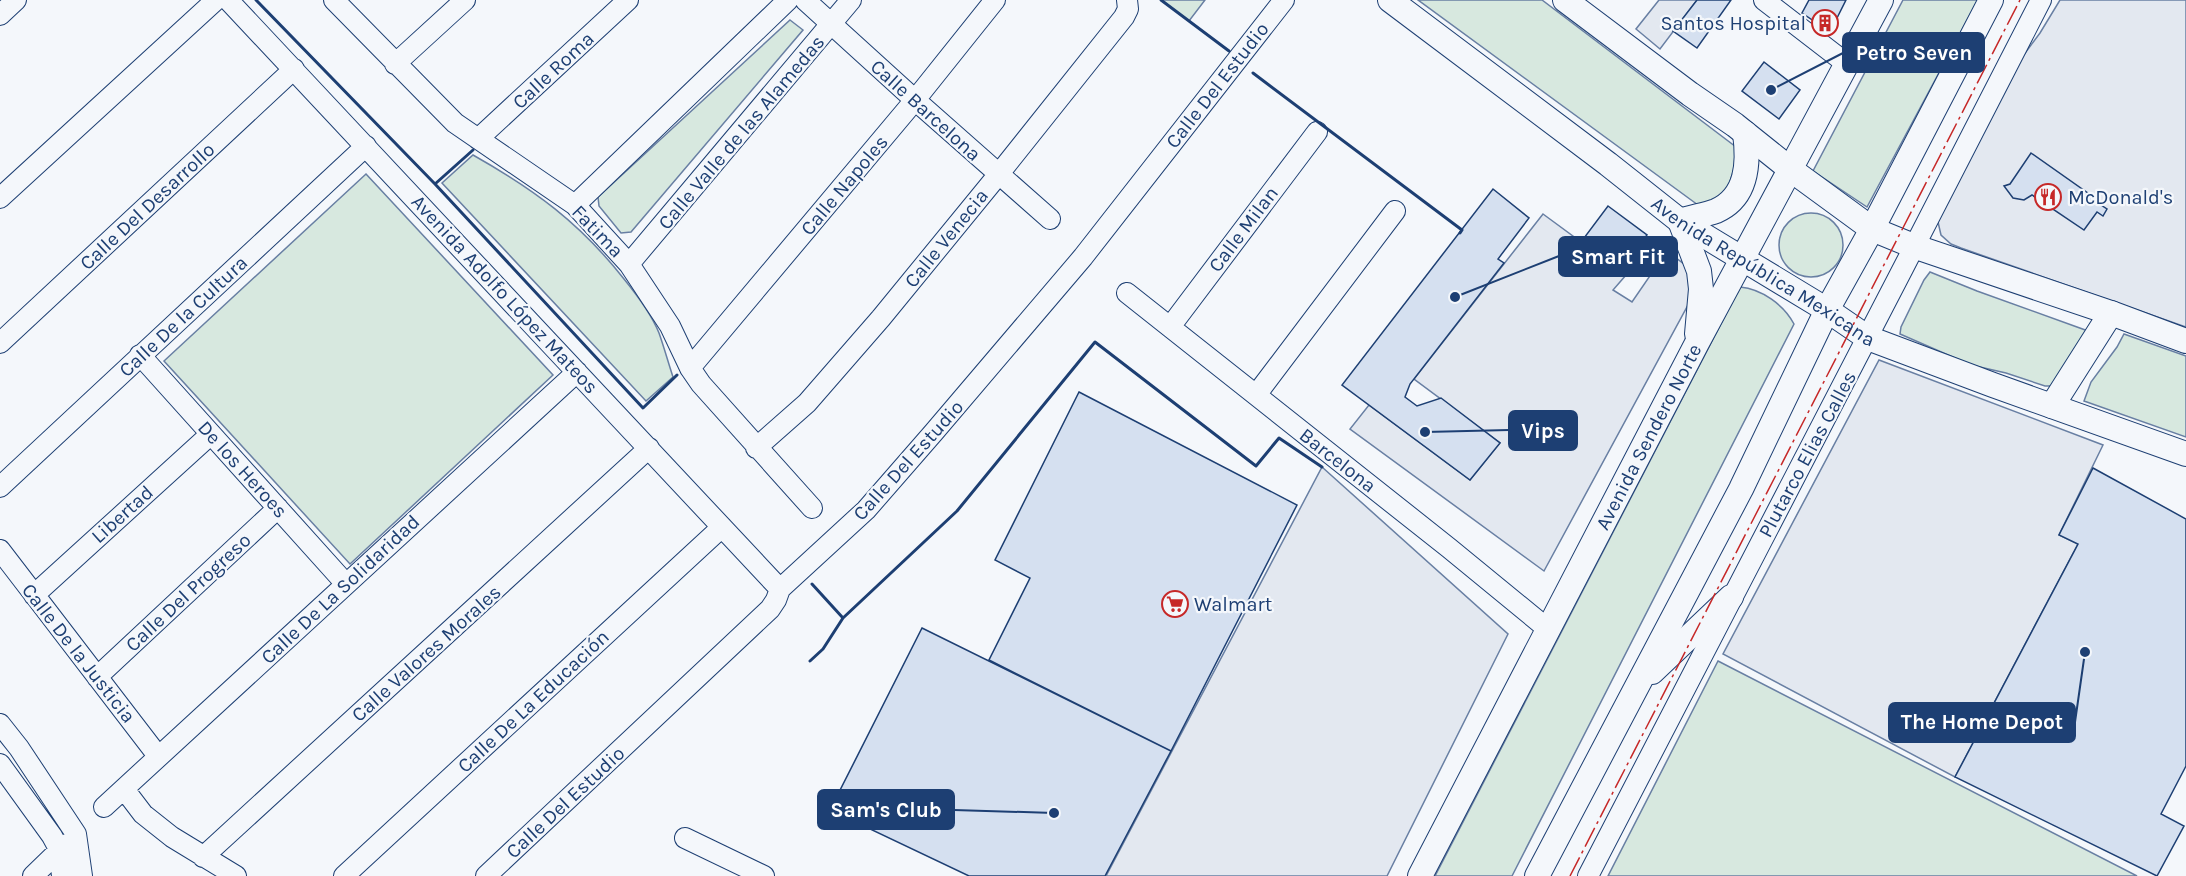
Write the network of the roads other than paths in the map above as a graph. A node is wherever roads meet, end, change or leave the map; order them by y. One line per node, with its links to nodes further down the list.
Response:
1 (16, 0): 19 (street)
2 (216, 0): 31 (street)
3 (228, 0): 23 (street, Avenida Adolfo López Mateos)
4 (334, 0): 21 (street, Fatima)
5 (465, 0): 21 (street)
6 (628, 0): 27 (street, Calle Roma)
7 (788, 0): 32 (street)
8 (805, 0): 20 (street, Calle Barcelona)
9 (852, 0): 20 (street, Calle Valle de las Alamedas)
10 (995, 0): 24 (street, Calle Napoles)
11 (1284, 0): 63 (street, Calle Del Estudio)
12 (1390, 0): 35 (main road, Avenida República Mexicana)
13 (1565, 0): 26 (main road)
14 (1764, 0): 22 (street)
15 (1881, 0): 22 (main road, Avenida Sendero Norte)
16 (1991, 0): 36 (main road)
17 (2041, 0): 37 (street, Plutarco Elias Calles)
18 (1126, 9): 30 (street, Calle Venecia)
19 (0, 15)
20 (831, 25): 24 (street, Calle Barcelona); 39 (street, Calle Valle de las Alamedas)
21 (395, 64): 27 (street, Fatima)
22 (1847, 64): 29 (main road, Avenida Sendero Norte)
23 (294, 69): 28 (street, Avenida Adolfo López Mateos); 46 (street, Calle Del Desarrollo)
24 (915, 100): 30 (street, Calle Barcelona); 49 (street, Calle Napoles)
25 (1317, 132): 43 (street, Calle Milan)
26 (1745, 133): 29 (main road); 35 (main road)
27 (478, 140): 32 (street, Fatima)
28 (366, 146): 48 (street, Calle De la Cultura); 50 (street, Avenida Adolfo López Mateos)
29 (1790, 169): 36 (main road); 38 (main road, Avenida Sendero Norte)
30 (998, 175): 34 (street, Calle Barcelona); 55 (street, Calle Venecia)
31 (0, 198)
32 (575, 205): 39 (street, Fatima)
33 (1395, 211): 51 (street)
34 (1050, 219)
35 (1680, 221): 38 (main road, Avenida República Mexicana); 47 (main road)
36 (1872, 229): 37 (main road); 41 (main road)
37 (1916, 247): 42 (main road); 44 (street, Plutarco Elias Calles)
38 (1743, 259): 41 (main road, Avenida República Mexicana); 47 (main road, Avenida Sendero Norte)
39 (629, 264): 49 (street, Fatima)
40 (1127, 293): 43 (street, Barcelona)
41 (1827, 310): 44 (main road, Avenida República Mexicana); 68 (main road)
42 (2111, 313): 45 (main road); 52 (main road)
43 (1170, 327): 51 (street, Barcelona)
44 (1868, 338): 52 (main road, Avenida República Mexicana); 65 (street, Plutarco Elias Calles)
45 (2186, 341)
46 (0, 343)
47 (1696, 343): 66 (main road, Avenida Sendero Norte)
48 (140, 355): 53 (street, De los Heroes); 57 (street, Calle De la Cultura)
49 (690, 368): 55 (street, Fatima)
50 (577, 372): 54 (street, Avenida Adolfo López Mateos); 62 (street, Calle De La Solidaridad)
51 (1256, 395): 66 (street, Barcelona)
52 (2052, 406): 56 (main road, Avenida República Mexicana)
53 (211, 434): 58 (street, De los Heroes); 64 (street, Libertad)
54 (649, 448): 60 (street, Avenida Adolfo López Mateos); 78 (street, Calle Valores Morales)
55 (756, 448): 59 (street, Fatima)
56 (2186, 454)
57 (0, 487)
58 (278, 508): 62 (street, De los Heroes); 67 (street, Calle Del Progreso)
59 (812, 508)
60 (722, 527): 63 (street, Avenida Adolfo López Mateos); 83 (street, Calle De La Educación)
61 (0, 550): 64 (street, Calle De la Justicia)
62 (346, 584): 71 (street, Calle De La Solidaridad)
63 (780, 589): 84 (street, Calle Del Estudio)
64 (34, 595): 67 (street, Calle De la Justicia)
65 (1731, 597): 68 (main road); 88 (street, Plutarco Elias Calles)
66 (1549, 630): 86 (main road, Avenida Sendero Norte)
67 (98, 677): 71 (street, Calle De la Justicia)
68 (1637, 686): 87 (main road)
69 (0, 724): 70 (street)
70 (20, 748): 72 (street); 75 (street)
71 (158, 756): 73 (street, Calle De La Solidaridad)
72 (0, 765): 77 (street)
73 (124, 789): 74 (street, Calle De La Solidaridad); 78 (street)
74 (104, 807)
75 (76, 834): 77 (street); 81 (street)
76 (685, 838): 85 (street)
77 (59, 849): 79 (street); 80 (street)
78 (202, 857): 82 (street)
79 (33, 876)
80 (62, 876)
81 (81, 876)
82 (236, 876)
83 (344, 876)
84 (486, 876)
85 (764, 876)
86 (1420, 876)
87 (1538, 876)
88 (1588, 876)

